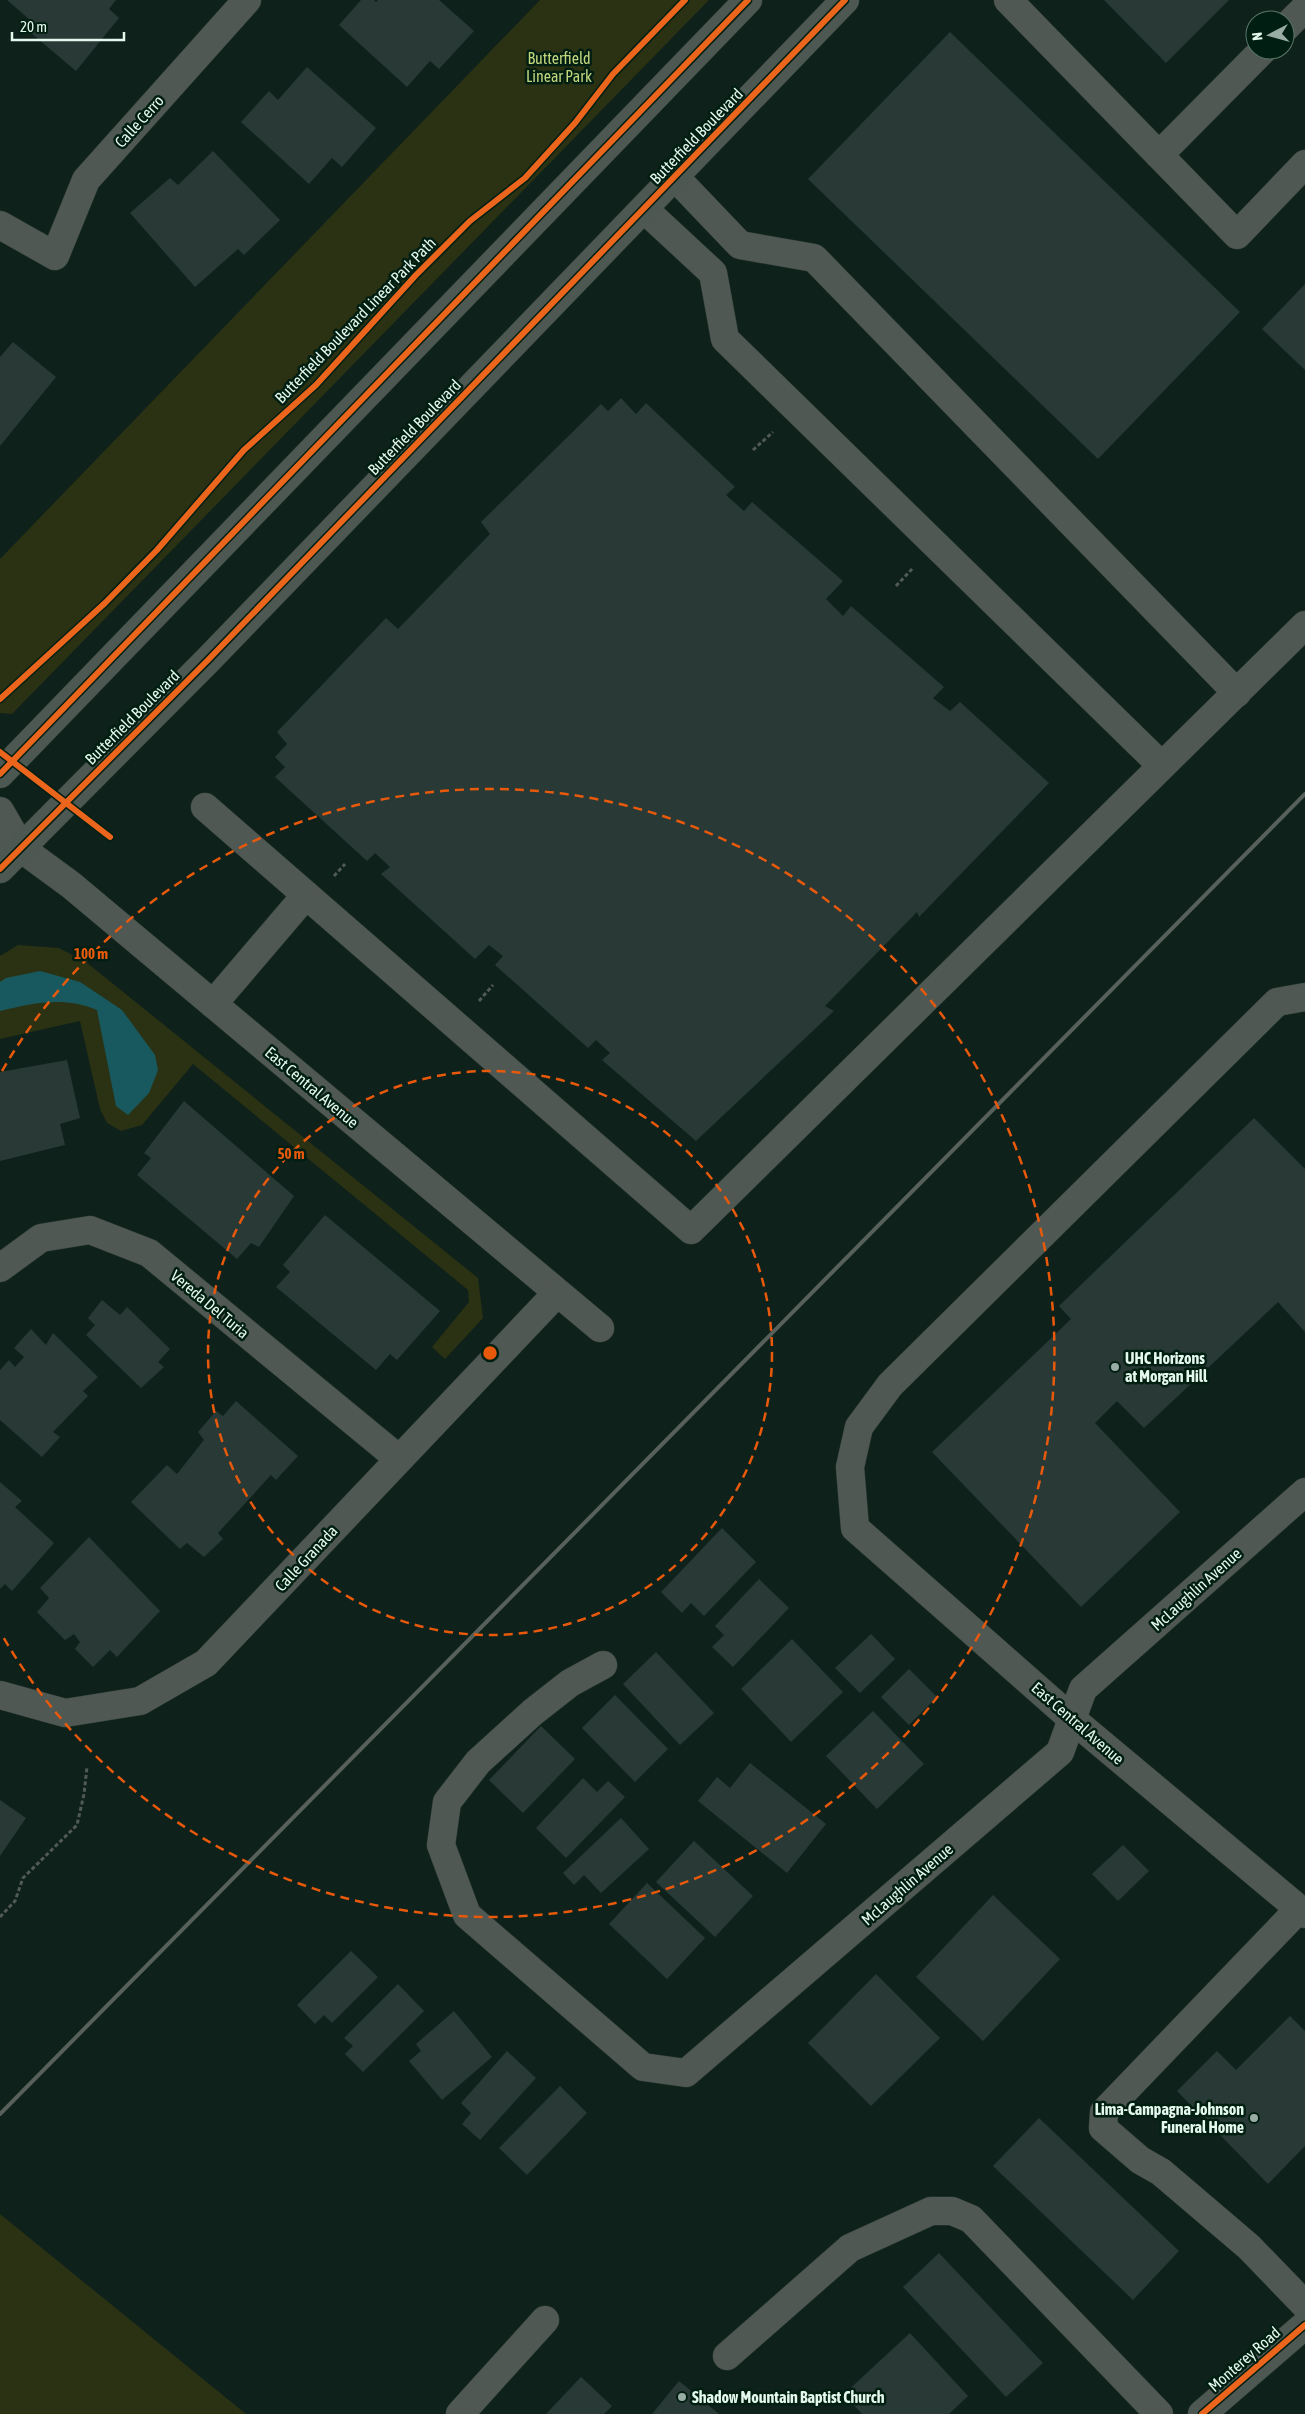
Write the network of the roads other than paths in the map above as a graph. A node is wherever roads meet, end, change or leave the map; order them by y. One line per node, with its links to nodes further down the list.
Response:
1 (247, 0): 12 (street, Calle Cerro)
2 (748, 0): 18 (main road)
3 (845, 0): 10 (main road, Butterfield Boulevard)
4 (1008, 0): 8 (street)
5 (1305, 8): 6 (street)
6 (1295, 18)
7 (1253, 60): 8 (street)
8 (1160, 155): 9 (street)
9 (1305, 164)
10 (675, 177): 11 (main road, Butterfield Boulevard); 13 (street)
11 (644, 209): 14 (street); 21 (main road, Butterfield Boulevard)
12 (0, 225)
13 (740, 245): 14 (street); 16 (street)
14 (713, 273): 17 (street)
15 (1305, 625): 16 (street)
16 (1238, 693): 17 (street)
17 (1161, 765): 23 (street)
18 (0, 774)
19 (205, 807): 23 (street)
20 (0, 811): 21 (street, East Central Avenue)
21 (11, 845): 22 (main road, Butterfield Boulevard); 25 (street, East Central Avenue)
22 (0, 869)
23 (306, 895): 25 (street)
24 (1305, 997): 33 (street, East Central Avenue)
25 (213, 1004): 27 (street, East Central Avenue)
26 (0, 1268): 29 (street, Vereda Del Turia)
27 (557, 1292): 28 (street, East Central Avenue); 29 (street, Calle Granada)
28 (600, 1328)
29 (399, 1459): 32 (street, Calle Granada)
30 (1305, 1492): 33 (street, McLaughlin Avenue)
31 (604, 1665): 33 (street, McLaughlin Avenue)
32 (0, 1695)
33 (1072, 1719): 34 (street, East Central Avenue)
34 (1302, 1912): 35 (street)
35 (1305, 2305)
36 (545, 2320): 39 (street)
37 (1305, 2325): 41 (main road, Monterey Road)
38 (727, 2356): 40 (street)
39 (460, 2414)
40 (1159, 2414)
41 (1202, 2414)

